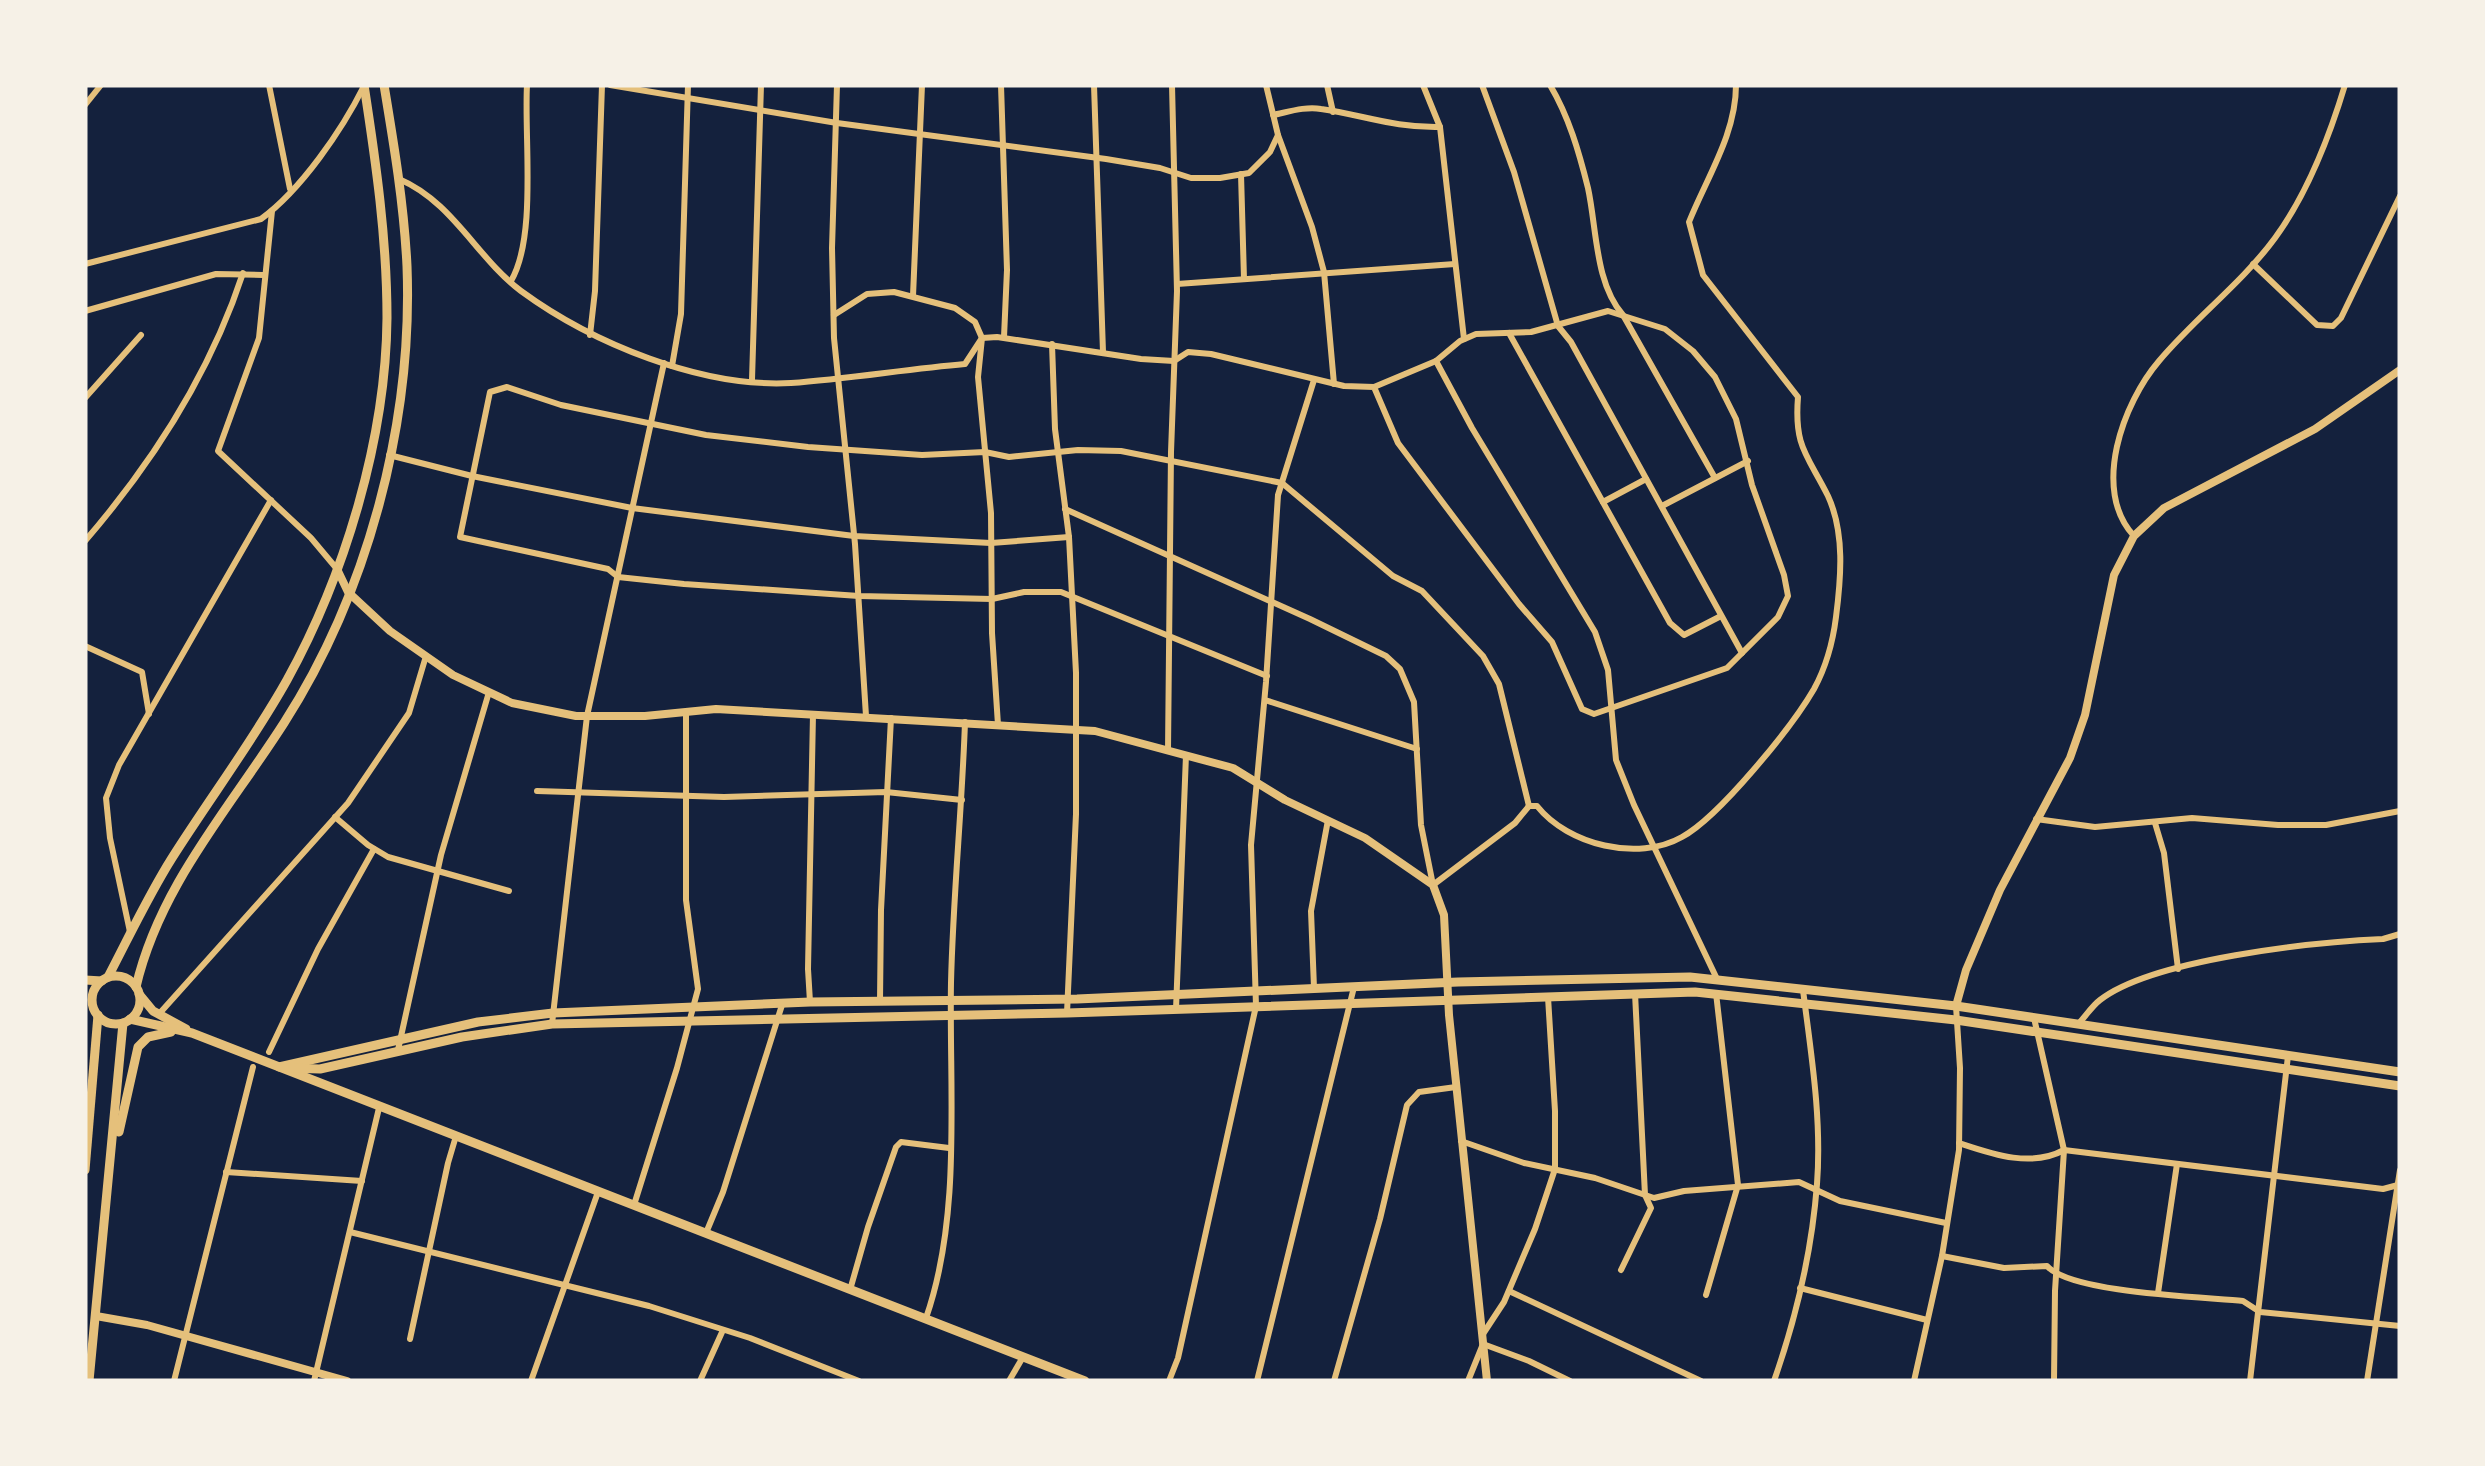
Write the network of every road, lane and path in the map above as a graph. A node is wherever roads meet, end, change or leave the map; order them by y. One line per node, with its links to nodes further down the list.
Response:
1 (101, 85): 22 (street)
2 (269, 85): 35 (street)
3 (364, 85): 35 (street); 92 (main road)
4 (384, 85): 34 (main road)
5 (528, 85): 45 (street)
6 (606, 85): 21 (street); 54 (street)
7 (688, 85): 21 (street)
8 (761, 85): 23 (street)
9 (837, 85): 26 (street)
10 (922, 85): 28 (street)
11 (1001, 85): 30 (street)
12 (1094, 85): 31 (street)
13 (1172, 85): 32 (street)
14 (1266, 85): 25 (street)
15 (1327, 85): 24 (street)
16 (1423, 85): 27 (street)
17 (1482, 85): 51 (street)
18 (1550, 85): 49 (street)
19 (1736, 85): 134 (street)
20 (2345, 85): 40 (street)
21 (688, 97): 23 (street); 62 (street)
22 (85, 104)
23 (760, 109): 26 (street); 65 (street)
24 (1333, 112): 25 (street); 27 (street)
25 (1273, 115): 29 (street)
26 (836, 123): 28 (street); 50 (street)
27 (1440, 127): 39 (street)
28 (922, 133): 30 (street); 47 (street)
29 (1278, 135): 33 (street); 41 (street)
30 (1003, 145): 31 (street); 56 (street)
31 (1096, 158): 32 (street); 59 (street)
32 (1172, 172): 33 (street); 46 (street)
33 (1240, 174): 44 (street)
34 (398, 179): 45 (street); 74 (main road)
35 (290, 191): 37 (street)
36 (2400, 196): 40 (street)
37 (272, 211): 38 (street); 43 (street)
38 (85, 264)
39 (1455, 264): 41 (street); 57 (street)
40 (2253, 264): 87 (street)
41 (1324, 272): 44 (street); 67 (street)
42 (243, 273): 43 (street); 48 (street); 89 (street)
43 (264, 275): 81 (street)
44 (1244, 278): 46 (street)
45 (510, 281): 54 (street)
46 (1177, 284): 60 (street)
47 (913, 296): 50 (street); 55 (street)
48 (85, 311)
49 (1623, 315): 51 (street); 75 (street); 78 (street)
50 (834, 316): 64 (street)
51 (1558, 326): 52 (street); 79 (street)
52 (1510, 333): 57 (street); 82 (street)
53 (141, 335): 69 (street)
54 (590, 335): 62 (street)
55 (982, 338): 56 (street); 64 (street); 72 (street)
56 (1004, 338): 58 (street)
57 (1464, 339): 61 (street)
58 (1052, 344): 59 (street); 73 (street)
59 (1102, 352): 60 (street)
60 (1174, 360): 66 (street); 76 (street)
61 (1436, 362): 68 (street); 107 (street)
62 (668, 364): 65 (street); 70 (street)
63 (2400, 370): 87 (street)
64 (838, 377): 65 (street); 71 (street)
65 (752, 380)
66 (1314, 380): 67 (street); 80 (street)
67 (1334, 384): 68 (street)
68 (1374, 387): 107 (street)
69 (85, 396)
70 (650, 422): 71 (street); 77 (street); 84 (street)
71 (846, 449): 72 (street); 86 (street)
72 (985, 452): 73 (street); 90 (street)
73 (1058, 452): 76 (street); 85 (street)
74 (389, 455): 77 (street); 94 (main road)
75 (1748, 461): 78 (street); 102 (street)
76 (1172, 462): 80 (street); 91 (street)
77 (472, 476): 84 (street); 93 (street)
78 (1715, 478): 83 (street)
79 (1646, 479): 82 (street); 83 (street)
80 (1282, 483): 98 (street); 127 (street)
81 (271, 500): 92 (street); 110 (street)
82 (1604, 502): 99 (street)
83 (1662, 506): 99 (street)
84 (632, 508): 86 (street); 93 (street)
85 (1066, 509): 88 (street); 91 (street)
86 (854, 536): 90 (street); 95 (street)
87 (2134, 536): 130 (street)
88 (1069, 537): 90 (street); 96 (street)
89 (85, 540)
90 (991, 544): 97 (street)
91 (1172, 555): 98 (street); 100 (street)
92 (337, 568): 94 (street); 138 (main road)
93 (618, 577): 95 (street); 111 (street)
94 (348, 592): 103 (street); 148 (main road)
95 (859, 596): 97 (street); 112 (street)
96 (1072, 598): 97 (street); 100 (street); 116 (street)
97 (992, 599): 115 (street)
98 (1270, 602): 104 (street); 117 (street)
99 (1721, 616): 102 (street)
100 (1170, 634): 104 (street); 118 (street)
101 (85, 646): 110 (street)
102 (1742, 653): 107 (street)
103 (426, 656): 105 (street); 129 (street)
104 (1267, 676): 106 (street)
105 (489, 692): 111 (street); 135 (street)
106 (1265, 700): 117 (street); 120 (street)
107 (1613, 708): 134 (street)
108 (686, 712): 109 (street); 111 (street); 125 (street)
109 (813, 714): 112 (street); 123 (street)
110 (149, 715): 138 (street)
111 (586, 716): 122 (street)
112 (866, 716): 113 (street)
113 (891, 718): 114 (street); 124 (street)
114 (965, 722): 115 (street); 126 (street)
115 (998, 724): 116 (street)
116 (1077, 730): 118 (street); 154 (street)
117 (1417, 749): 136 (street)
118 (1168, 751): 119 (street)
119 (1186, 756): 120 (street); 149 (street)
120 (1256, 782): 131 (street); 147 (street)
121 (537, 791): 122 (street)
122 (578, 792): 125 (street); 166 (street)
123 (812, 792): 124 (street); 125 (street); 156 (street)
124 (886, 792): 126 (street); 157 (street)
125 (686, 795): 161 (street)
126 (962, 800): 158 (street)
127 (1528, 806): 134 (street); 136 (street)
128 (2400, 811): 132 (street)
129 (336, 816): 133 (street); 168 (street)
130 (2036, 819): 132 (street); 163 (street)
131 (1328, 820): 136 (street); 146 (street)
132 (2155, 823): 140 (street)
133 (374, 849): 135 (street); 182 (street)
134 (1656, 849): 143 (street)
135 (438, 872): 137 (street); 180 (street)
136 (1433, 885): 144 (street)
137 (509, 890)
138 (130, 933): 141 (main road)
139 (2400, 934): 140 (street)
140 (2178, 969): 176 (street)
141 (105, 979): 142 (main road); 148 (main road); 164 (main road)
142 (85, 980)
143 (1718, 980): 144 (main road); 153 (main road)
144 (1447, 983): 145 (main road); 155 (street)
145 (1354, 987): 146 (main road); 159 (street)
146 (1314, 988): 147 (main road)
147 (1257, 990): 149 (main road); 162 (street)
148 (138, 991): 168 (main road); 174 (main road)
149 (1178, 993): 154 (main road); 165 (street)
150 (1635, 993): 151 (main road); 152 (main road); 209 (street)
151 (1716, 993): 153 (main road); 205 (street)
152 (1548, 996): 155 (main road); 198 (street)
153 (1804, 996): 163 (main road); 173 (main road); 207 (street)
154 (1068, 998): 158 (main road); 167 (street)
155 (1447, 1000): 159 (main road); 188 (street)
156 (810, 1002): 157 (main road); 160 (main road)
157 (880, 1002): 158 (main road)
158 (951, 1002): 169 (street)
159 (1350, 1002): 162 (main road); 247 (street)
160 (782, 1005): 161 (main road); 170 (street)
161 (692, 1006): 166 (main road); 172 (street)
162 (1256, 1006): 165 (main road); 246 (street)
163 (1956, 1006): 171 (main road); 173 (street)
164 (93, 1009): 174 (main road); 190 (main road)
165 (1176, 1009): 167 (main road)
166 (553, 1013): 175 (street); 180 (main road)
167 (1066, 1013): 169 (main road)
168 (159, 1014): 179 (main road)
169 (953, 1014): 170 (main road); 195 (street)
170 (778, 1018): 172 (main road); 213 (street)
171 (2034, 1018): 176 (main road); 178 (street)
172 (689, 1020): 175 (main road); 210 (street)
173 (1956, 1020): 178 (main road); 194 (street)
174 (127, 1021): 177 (main road); 203 (main road)
175 (552, 1024): 181 (main road)
176 (2078, 1024): 183 (main road)
177 (176, 1031): 179 (main road); 203 (main road)
178 (2038, 1031): 186 (main road); 196 (street)
179 (192, 1033): 185 (main road)
180 (401, 1039): 181 (street); 185 (main road)
181 (398, 1050): 185 (main road)
182 (269, 1052)
183 (2288, 1056): 186 (street); 187 (main road)
184 (252, 1067): 201 (street)
185 (279, 1067): 191 (main road)
186 (2287, 1068): 189 (main road); 202 (street)
187 (2400, 1072)
188 (1456, 1086): 193 (street); 248 (street)
189 (2400, 1086)
190 (88, 1097): 199 (main road)
191 (379, 1108): 192 (main road); 204 (street)
192 (456, 1136): 208 (main road); 214 (street)
193 (1461, 1141): 198 (street); 233 (street)
194 (1959, 1143): 196 (street); 211 (street)
195 (950, 1148): 220 (street); 226 (street)
196 (2064, 1150): 197 (street); 217 (street)
197 (2177, 1164): 202 (street); 222 (street)
198 (1555, 1169): 209 (street); 221 (street)
199 (85, 1170)
200 (2400, 1170): 206 (street)
201 (226, 1172): 204 (street); 231 (street)
202 (2275, 1176): 206 (street); 224 (street)
203 (109, 1178): 225 (main road)
204 (362, 1180): 212 (street)
205 (1738, 1185): 207 (street); 209 (street); 223 (street)
206 (2398, 1185): 228 (street)
207 (1816, 1191): 211 (street); 219 (street)
208 (598, 1192): 210 (main road); 218 (street)
209 (1645, 1195): 216 (street)
210 (634, 1205): 213 (main road)
211 (1946, 1222): 215 (street)
212 (350, 1232): 214 (street); 236 (street)
213 (706, 1233): 220 (main road)
214 (429, 1252): 218 (street); 232 (street)
215 (1942, 1256): 217 (street); 227 (street)
216 (1621, 1270)
217 (2056, 1276): 222 (street); 255 (street)
218 (566, 1286): 230 (street); 240 (street)
219 (1800, 1288): 227 (street); 253 (street)
220 (850, 1290): 226 (main road)
221 (1509, 1291): 233 (street); 252 (street)
222 (2158, 1293): 224 (street)
223 (1706, 1295)
224 (2260, 1312): 228 (street); 256 (street)
225 (96, 1316): 231 (street); 237 (main road)
226 (926, 1320): 234 (main road)
227 (1927, 1320): 254 (street)
228 (2376, 1324): 229 (street); 257 (street)
229 (2400, 1326)
230 (724, 1330): 235 (street); 241 (street)
231 (186, 1336): 236 (street); 238 (street)
232 (410, 1339)
233 (1483, 1340): 249 (street); 250 (street); 251 (street)
234 (1023, 1357): 244 (street); 245 (main road)
235 (826, 1368): 242 (street); 243 (street)
236 (316, 1377): 239 (street)
237 (89, 1381)
238 (174, 1381)
239 (346, 1381)
240 (531, 1381)
241 (700, 1381)
242 (820, 1381)
243 (859, 1381)
244 (1009, 1381)
245 (1086, 1381)
246 (1169, 1381)
247 (1257, 1381)
248 (1334, 1381)
249 (1468, 1381)
250 (1487, 1381)
251 (1570, 1381)
252 (1702, 1381)
253 (1774, 1381)
254 (1914, 1381)
255 (2054, 1381)
256 (2250, 1381)
257 (2368, 1381)

